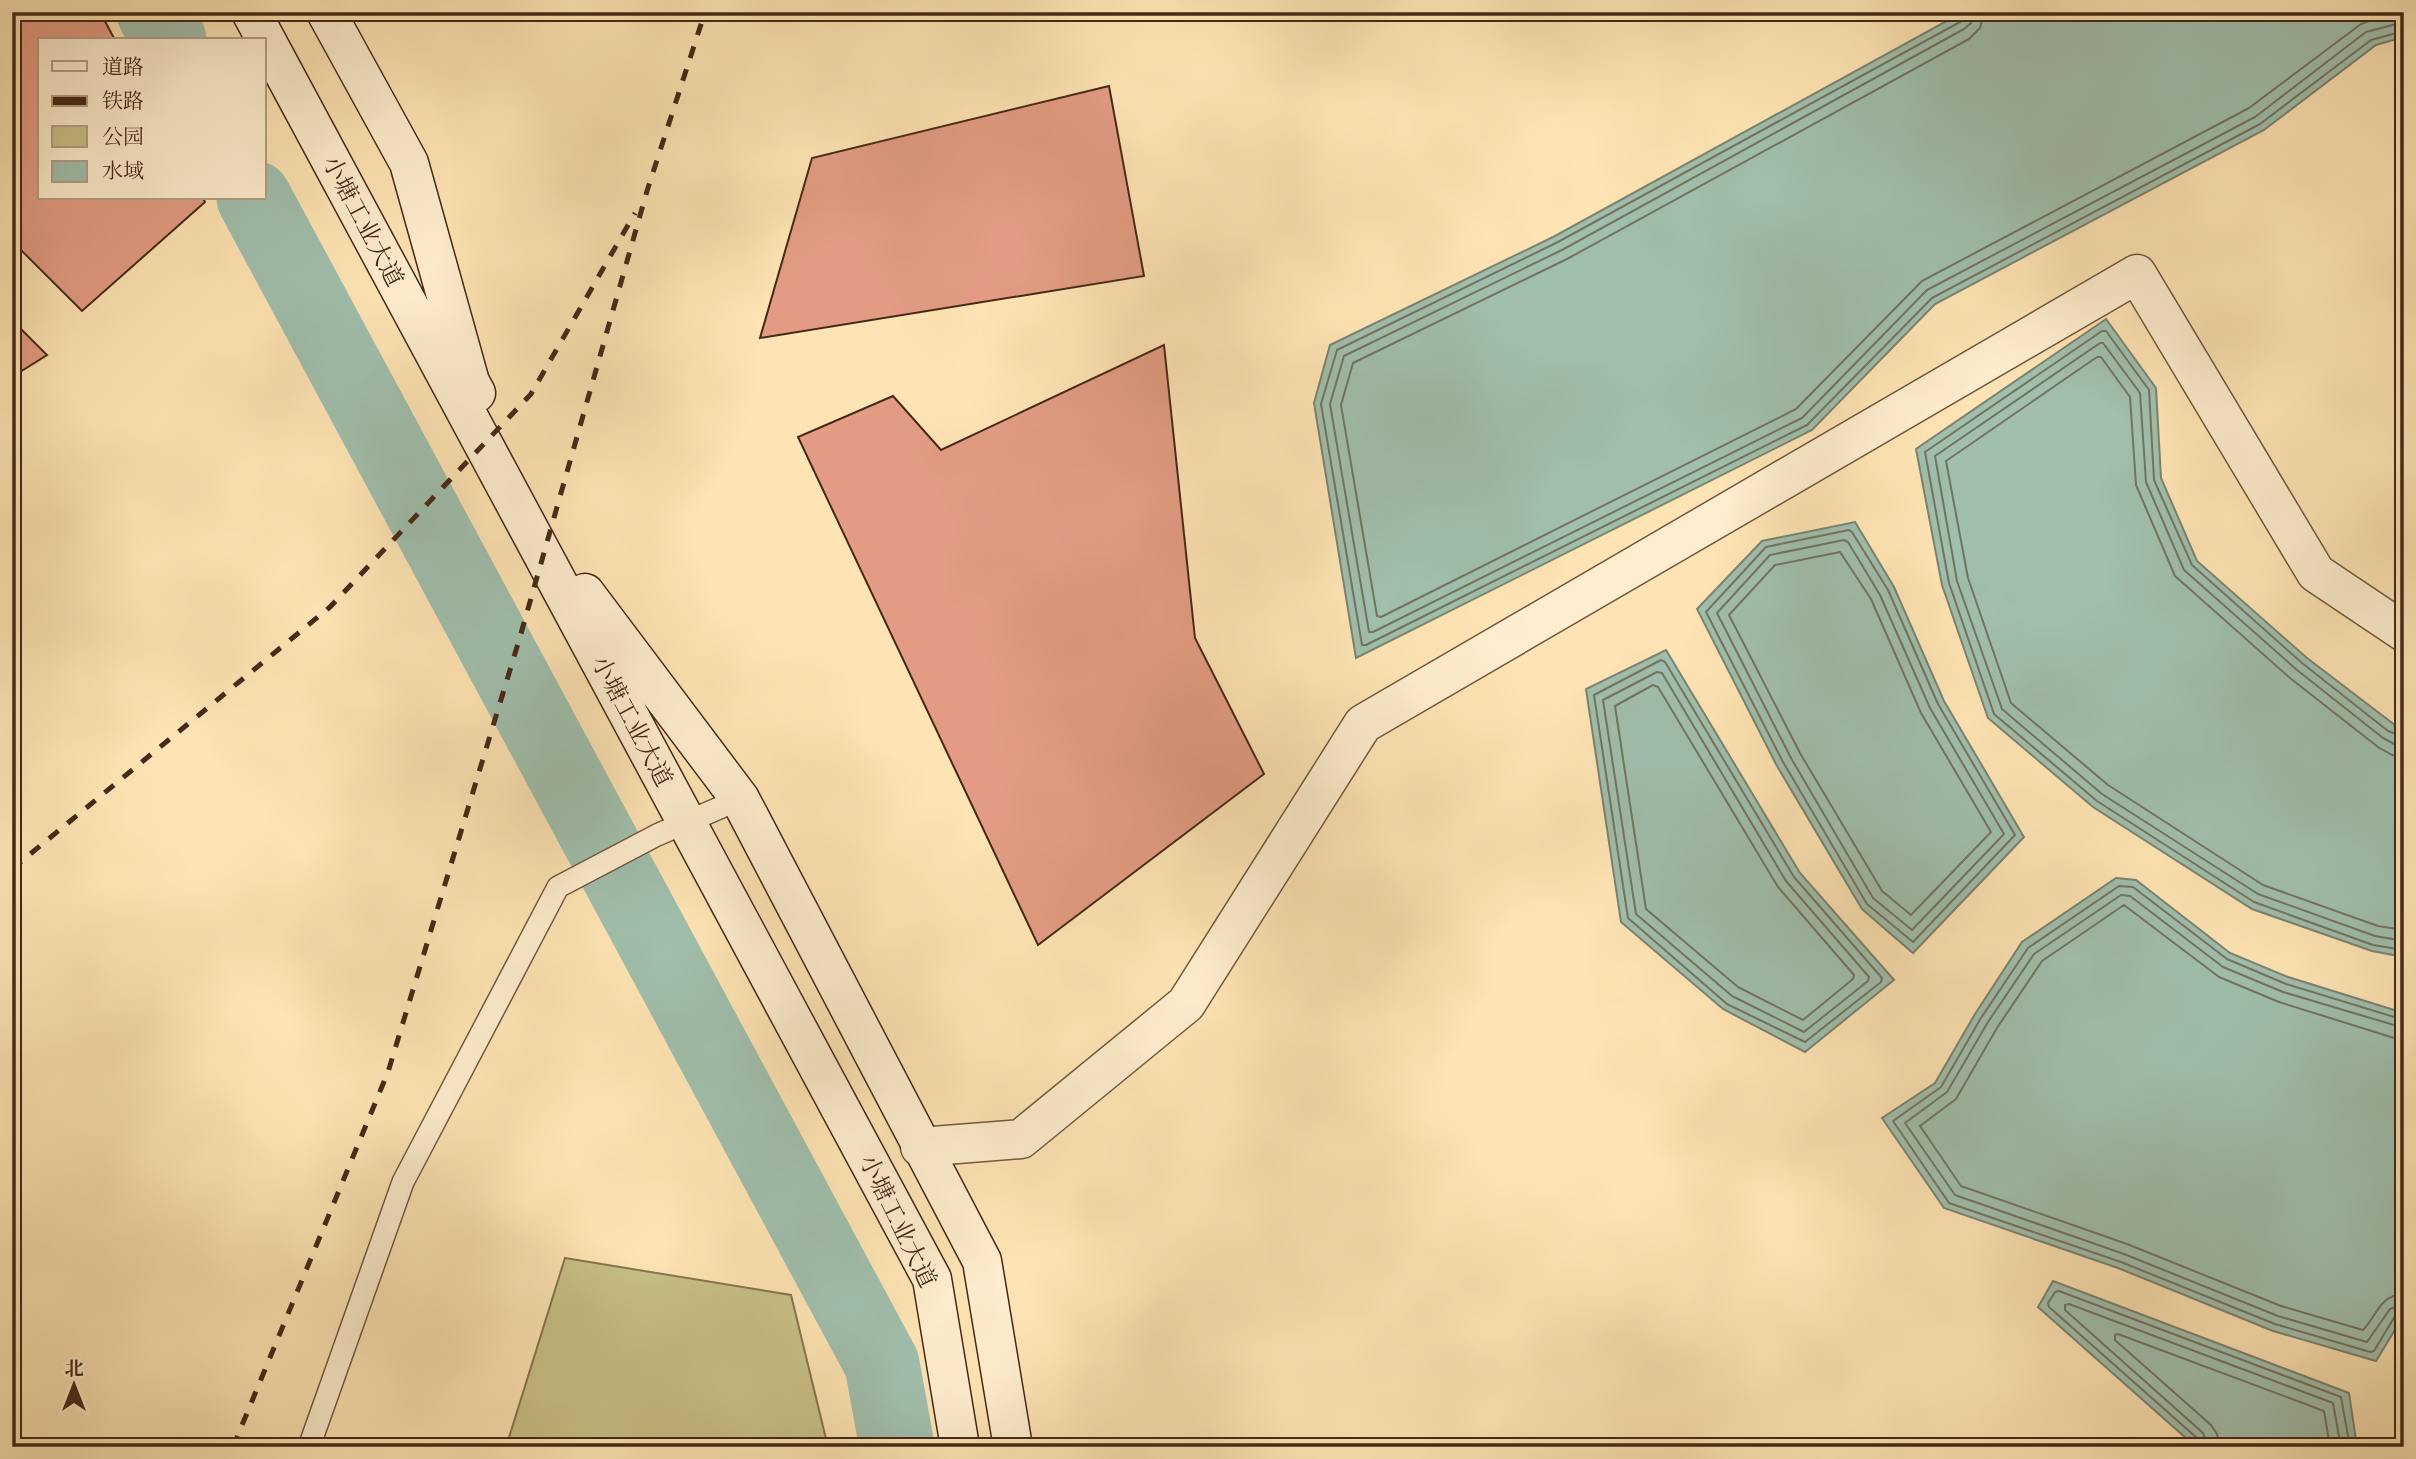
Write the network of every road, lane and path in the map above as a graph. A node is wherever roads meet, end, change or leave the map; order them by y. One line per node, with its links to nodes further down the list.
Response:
1 (251, 12): 3 (main road, 小塘工业大道)
2 (326, 12): 6 (main road, 小塘工业大道)
3 (264, 38)
4 (266, 41): 7 (main road, 小塘工业大道)
5 (2404, 632): 8 (main road)
6 (740, 799): 7 (lane); 8 (main road, 小塘工业大道)
7 (671, 828): 9 (lane); 10 (main road, 小塘工业大道)
8 (920, 1147): 11 (main road, 小塘工业大道)
9 (309, 1447)
10 (960, 1447)
11 (1013, 1447)

